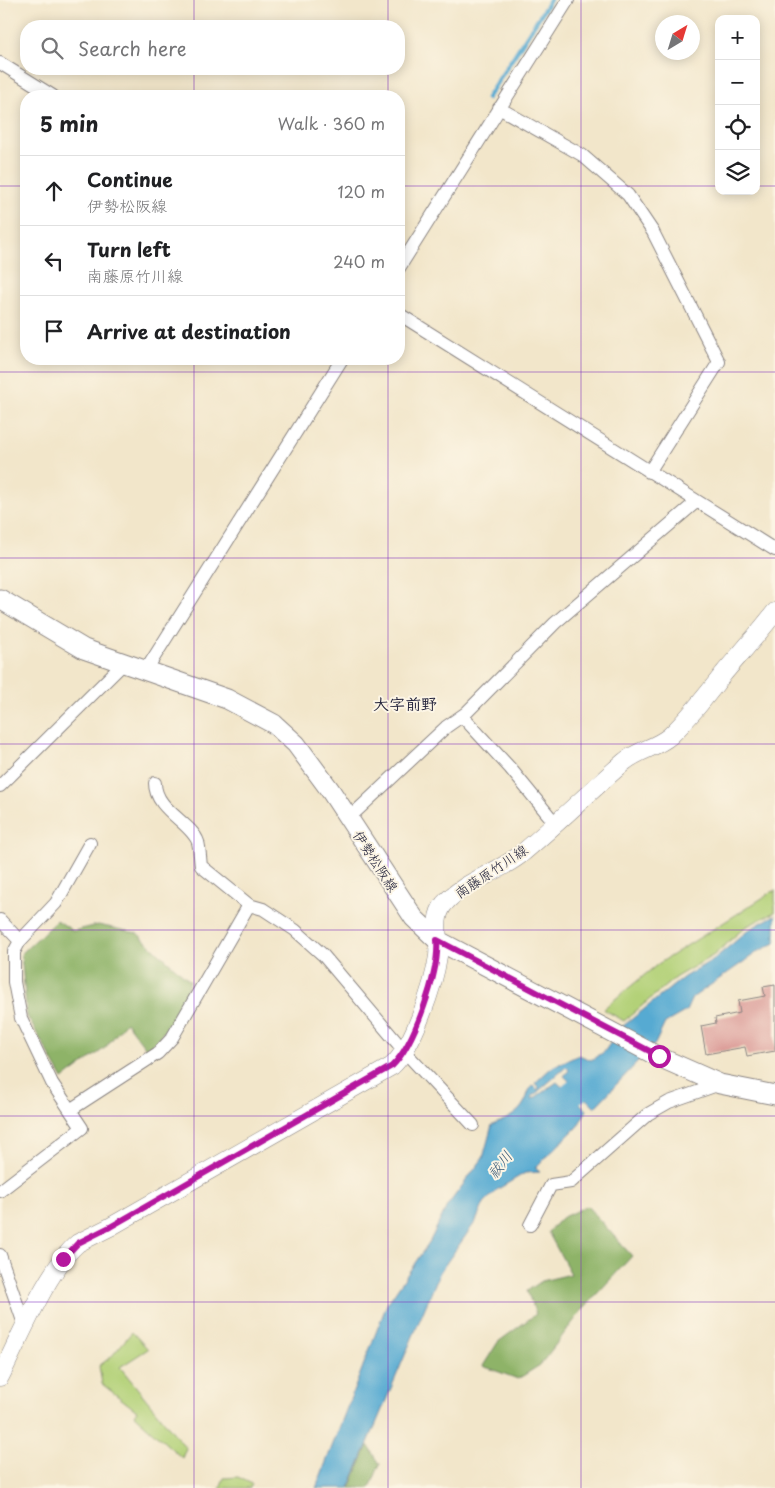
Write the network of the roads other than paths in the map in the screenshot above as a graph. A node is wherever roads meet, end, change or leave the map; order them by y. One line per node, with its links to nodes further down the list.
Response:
1 (568, 0): 4 (street)
2 (0, 63): 3 (street)
3 (43, 90)
4 (499, 108): 5 (street); 8 (street)
5 (405, 258)
6 (405, 318): 8 (street)
7 (338, 365): 14 (street)
8 (649, 472): 9 (street)
9 (696, 502): 10 (street); 15 (street)
10 (775, 550)
11 (0, 600): 13 (main road, 伊勢松阪線)
12 (775, 612): 19 (main road, 南藤原竹川線)
13 (124, 663): 14 (main road, 伊勢松阪線); 17 (street)
14 (146, 670): 18 (main road, 伊勢松阪線)
15 (462, 716): 18 (street); 19 (street)
16 (155, 783): 21 (street)
17 (0, 786)
18 (348, 819): 23 (main road, 伊勢松阪線)
19 (555, 823): 23 (main road, 南藤原竹川線)
20 (90, 843): 24 (street)
21 (249, 905): 25 (street); 28 (street)
22 (0, 920): 24 (street)
23 (437, 940): 25 (main road, 南藤原竹川線); 26 (main road, 伊勢松阪線)
24 (20, 941): 28 (street)
25 (405, 1052): 29 (street); 33 (main road, 南藤原竹川線)
26 (720, 1084): 27 (main road, 伊勢松阪線); 31 (street)
27 (775, 1095)
28 (70, 1110): 30 (street)
29 (473, 1125)
30 (0, 1191)
31 (530, 1225)
32 (0, 1255): 33 (street)
33 (25, 1327): 34 (main road, 南藤原竹川線)
34 (0, 1377)

